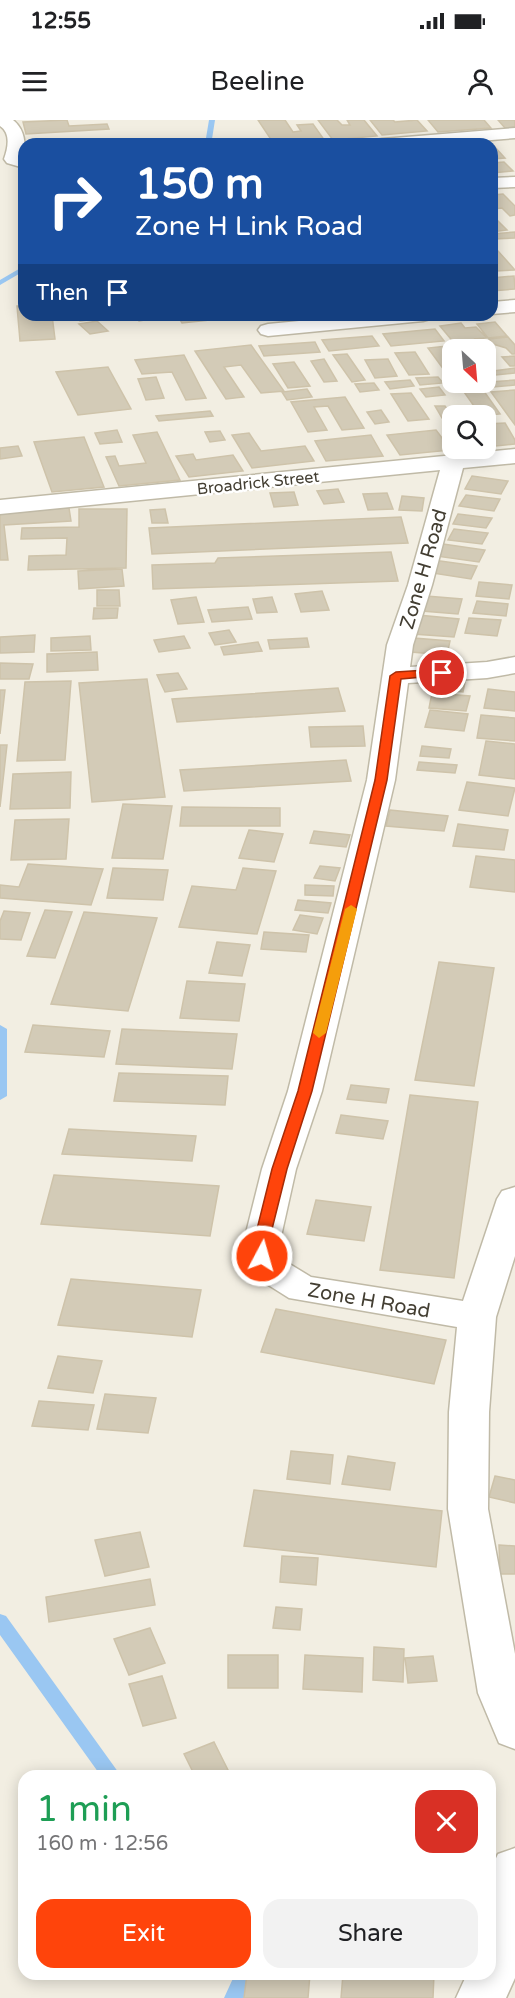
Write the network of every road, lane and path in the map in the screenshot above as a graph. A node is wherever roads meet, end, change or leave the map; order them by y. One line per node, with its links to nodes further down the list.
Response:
1 (0, 121): 5 (street)
2 (515, 134): 3 (street)
3 (462, 138)
4 (18, 145): 6 (street)
5 (18, 145)
6 (18, 161)
7 (515, 182): 8 (street)
8 (498, 183)
9 (515, 306): 10 (street)
10 (498, 307)
11 (361, 321): 12 (street)
12 (268, 330)
13 (515, 456): 14 (street, Broadrick Street)
14 (453, 463): 15 (street, Broadrick Street); 17 (street, Zone H Road)
15 (0, 507)
16 (515, 665): 17 (street)
17 (396, 676): 19 (street, Zone H Road)
18 (515, 1199): 19 (street)
19 (477, 1317): 20 (street)
20 (510, 1705)
21 (515, 1869): 22 (street)
22 (496, 1966)
23 (489, 1980): 24 (street)
24 (481, 1998)

